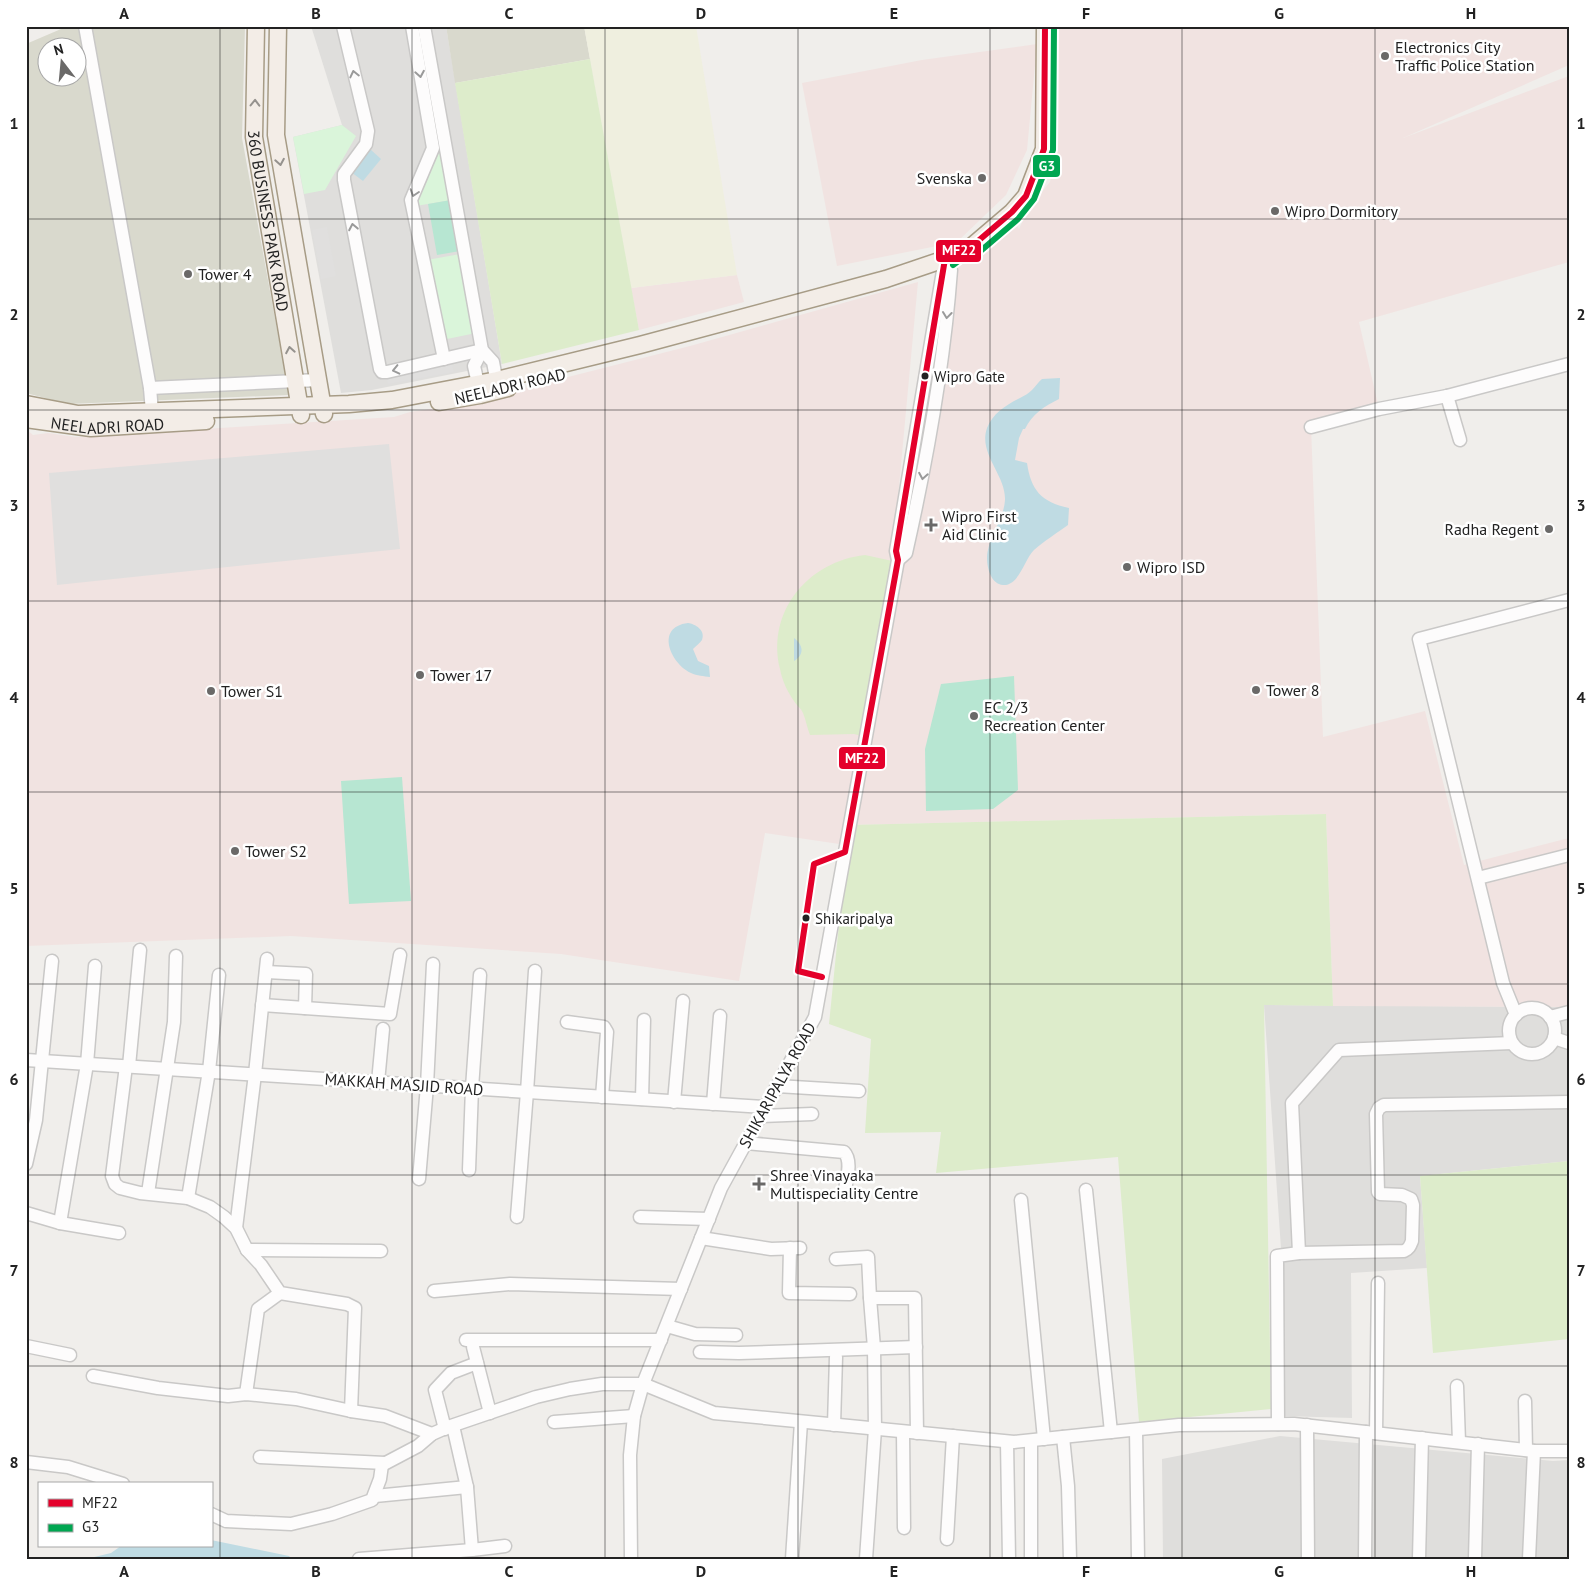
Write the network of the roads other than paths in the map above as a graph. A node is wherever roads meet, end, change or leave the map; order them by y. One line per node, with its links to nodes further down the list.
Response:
1 (86, 26): 15 (street)
2 (256, 26): 13 (main road, 360 BUSINESS PARK ROAD, one-way to 2)
3 (278, 26): 12 (main road, 360 BUSINESS PARK ROAD, one-way to 12)
4 (343, 26): 10 (street, one-way to 4)
5 (412, 26): 10 (street, one-way to 10)
6 (424, 26): 9 (street)
7 (1045, 26): 8 (main road, NEELADRI ROAD)
8 (948, 262): 14 (main road, NEELADRI ROAD); 61 (street, SHIKARIPALYA ROAD)
9 (482, 350): 10 (street); 14 (street); 16 (street)
10 (444, 359)
11 (1569, 364): 17 (street)
12 (318, 380): 13 (street); 19 (main road, 360 BUSINESS PARK ROAD)
13 (295, 381): 15 (street); 20 (main road, 360 BUSINESS PARK ROAD)
14 (498, 385): 16 (main road, NEELADRI ROAD)
15 (150, 388): 21 (street)
16 (479, 390): 19 (main road, NEELADRI ROAD)
17 (1447, 396): 23 (street); 24 (street)
18 (26, 404): 21 (main road, NEELADRI ROAD)
19 (323, 409): 20 (main road, NEELADRI ROAD)
20 (300, 411): 21 (main road, NEELADRI ROAD); 22 (main road, NEELADRI ROAD)
21 (152, 412)
22 (26, 419)
23 (1311, 427)
24 (1460, 440)
25 (1569, 600): 27 (street)
26 (1569, 855): 27 (street)
27 (1478, 878): 43 (street)
28 (140, 950): 55 (street)
29 (400, 955): 41 (street)
30 (176, 956): 56 (street)
31 (267, 958): 36 (street)
32 (52, 961): 53 (street)
33 (433, 964): 60 (street)
34 (95, 966): 54 (street)
35 (535, 971): 64 (street)
36 (266, 972): 40 (street); 41 (street)
37 (219, 975): 57 (street)
38 (480, 975): 62 (street)
39 (684, 1001): 67 (street)
40 (262, 1005): 41 (street); 58 (street)
41 (305, 1008)
42 (1569, 1012): 45 (street)
43 (1516, 1015): 45 (street); 50 (street)
44 (720, 1016): 69 (street)
45 (1550, 1017): 49 (street)
46 (644, 1020): 66 (street)
47 (567, 1022): 65 (street)
48 (383, 1029): 59 (street)
49 (1554, 1038): 50 (street); 51 (street)
50 (1512, 1043): 91 (street)
51 (1569, 1043)
52 (26, 1060): 53 (street, MAKKAH MASJID ROAD)
53 (42, 1061): 54 (street, MAKKAH MASJID ROAD); 73 (street)
54 (87, 1064): 55 (street, MAKKAH MASJID ROAD); 85 (street)
55 (128, 1066): 56 (street, MAKKAH MASJID ROAD); 77 (street)
56 (167, 1069): 57 (street, MAKKAH MASJID ROAD); 77 (street)
57 (209, 1072): 58 (street, MAKKAH MASJID ROAD); 79 (street)
58 (255, 1074): 59 (street, MAKKAH MASJID ROAD); 86 (street)
59 (378, 1082): 60 (street, MAKKAH MASJID ROAD)
60 (427, 1086): 62 (street, MAKKAH MASJID ROAD); 75 (street)
61 (777, 1086): 63 (street); 70 (street, SHIKARIPALYA ROAD)
62 (472, 1088): 64 (street, MAKKAH MASJID ROAD); 74 (street)
63 (858, 1091)
64 (528, 1092): 65 (street, MAKKAH MASJID ROAD); 82 (street)
65 (602, 1097): 66 (street, MAKKAH MASJID ROAD)
66 (642, 1099): 67 (street, MAKKAH MASJID ROAD)
67 (674, 1102): 69 (street, MAKKAH MASJID ROAD)
68 (1569, 1102): 91 (street)
69 (713, 1104): 70 (street, MAKKAH MASJID ROAD)
70 (763, 1112): 71 (street, MAKKAH MASJID ROAD); 72 (street, SHIKARIPALYA ROAD)
71 (812, 1114)
72 (746, 1143): 78 (street); 84 (street, SHIKARIPALYA ROAD)
73 (26, 1164)
74 (469, 1170)
75 (419, 1178)
76 (1086, 1190): 126 (street)
77 (148, 1193): 79 (street)
78 (844, 1194)
79 (188, 1198): 86 (street)
80 (1021, 1200): 133 (street)
81 (26, 1213): 85 (street)
82 (517, 1216)
83 (640, 1217): 84 (street)
84 (709, 1219): 88 (street, SHIKARIPALYA ROAD)
85 (60, 1223): 87 (street)
86 (236, 1228): 89 (street)
87 (119, 1233)
88 (701, 1238): 94 (street, SHIKARIPALYA ROAD); 97 (street)
89 (247, 1250): 90 (street); 96 (street)
90 (381, 1251)
91 (1298, 1253): 119 (street)
92 (836, 1259): 98 (street)
93 (1378, 1283): 128 (street)
94 (681, 1289): 95 (street); 99 (street, SHIKARIPALYA ROAD)
95 (434, 1291)
96 (280, 1293): 112 (street); 114 (street)
97 (850, 1294)
98 (870, 1298): 103 (street); 104 (street)
99 (666, 1326): 100 (street); 101 (street, SHIKARIPALYA ROAD)
100 (736, 1335)
101 (661, 1340): 108 (street); 110 (street, SHIKARIPALYA ROAD)
102 (26, 1346): 106 (street)
103 (916, 1347): 104 (street); 127 (street)
104 (874, 1348): 105 (street); 123 (street)
105 (700, 1352)
106 (70, 1355)
107 (836, 1357): 120 (street)
108 (477, 1363): 115 (street); 122 (street)
109 (93, 1376): 112 (street)
110 (643, 1384): 115 (street); 116 (street, SHIKARIPALYA ROAD); 118 (street)
111 (1457, 1386): 136 (street)
112 (246, 1394): 114 (street)
113 (1524, 1401): 138 (street)
114 (350, 1411): 129 (street)
115 (490, 1413): 122 (street)
116 (634, 1416): 117 (street); 152 (street, SHIKARIPALYA ROAD)
117 (554, 1422)
118 (801, 1422): 120 (street); 153 (street)
119 (1278, 1424): 121 (street); 124 (street)
120 (834, 1425): 123 (street)
121 (1307, 1426): 128 (street); 159 (street)
122 (449, 1427): 129 (street); 144 (street)
123 (875, 1429): 125 (street); 154 (street)
124 (1136, 1430): 126 (street); 158 (street)
125 (903, 1432): 127 (street); 147 (street)
126 (1111, 1432): 131 (street)
127 (917, 1433): 130 (street)
128 (1371, 1433): 132 (street); 160 (street)
129 (432, 1434): 142 (street)
130 (953, 1436): 135 (street); 148 (street)
131 (1063, 1437): 133 (street); 157 (street)
132 (1422, 1438): 136 (street); 161 (street)
133 (1044, 1439): 134 (street)
134 (1031, 1441): 135 (street); 156 (street)
135 (1007, 1442): 155 (street)
136 (1459, 1442): 137 (street)
137 (1478, 1444): 138 (street); 162 (street)
138 (1530, 1450): 139 (street); 163 (street)
139 (1569, 1451)
140 (260, 1457): 142 (street)
141 (26, 1462): 143 (street)
142 (385, 1463): 145 (street)
143 (117, 1482)
144 (467, 1487): 145 (street); 150 (street)
145 (375, 1496): 146 (street)
146 (212, 1514)
147 (904, 1528)
148 (947, 1539)
149 (505, 1546): 150 (street)
150 (472, 1550): 151 (street)
151 (359, 1559)
152 (630, 1559)
153 (792, 1559)
154 (866, 1559)
155 (1009, 1559)
156 (1030, 1559)
157 (1070, 1559)
158 (1138, 1559)
159 (1308, 1559)
160 (1365, 1559)
161 (1419, 1559)
162 (1475, 1559)
163 (1529, 1559)

